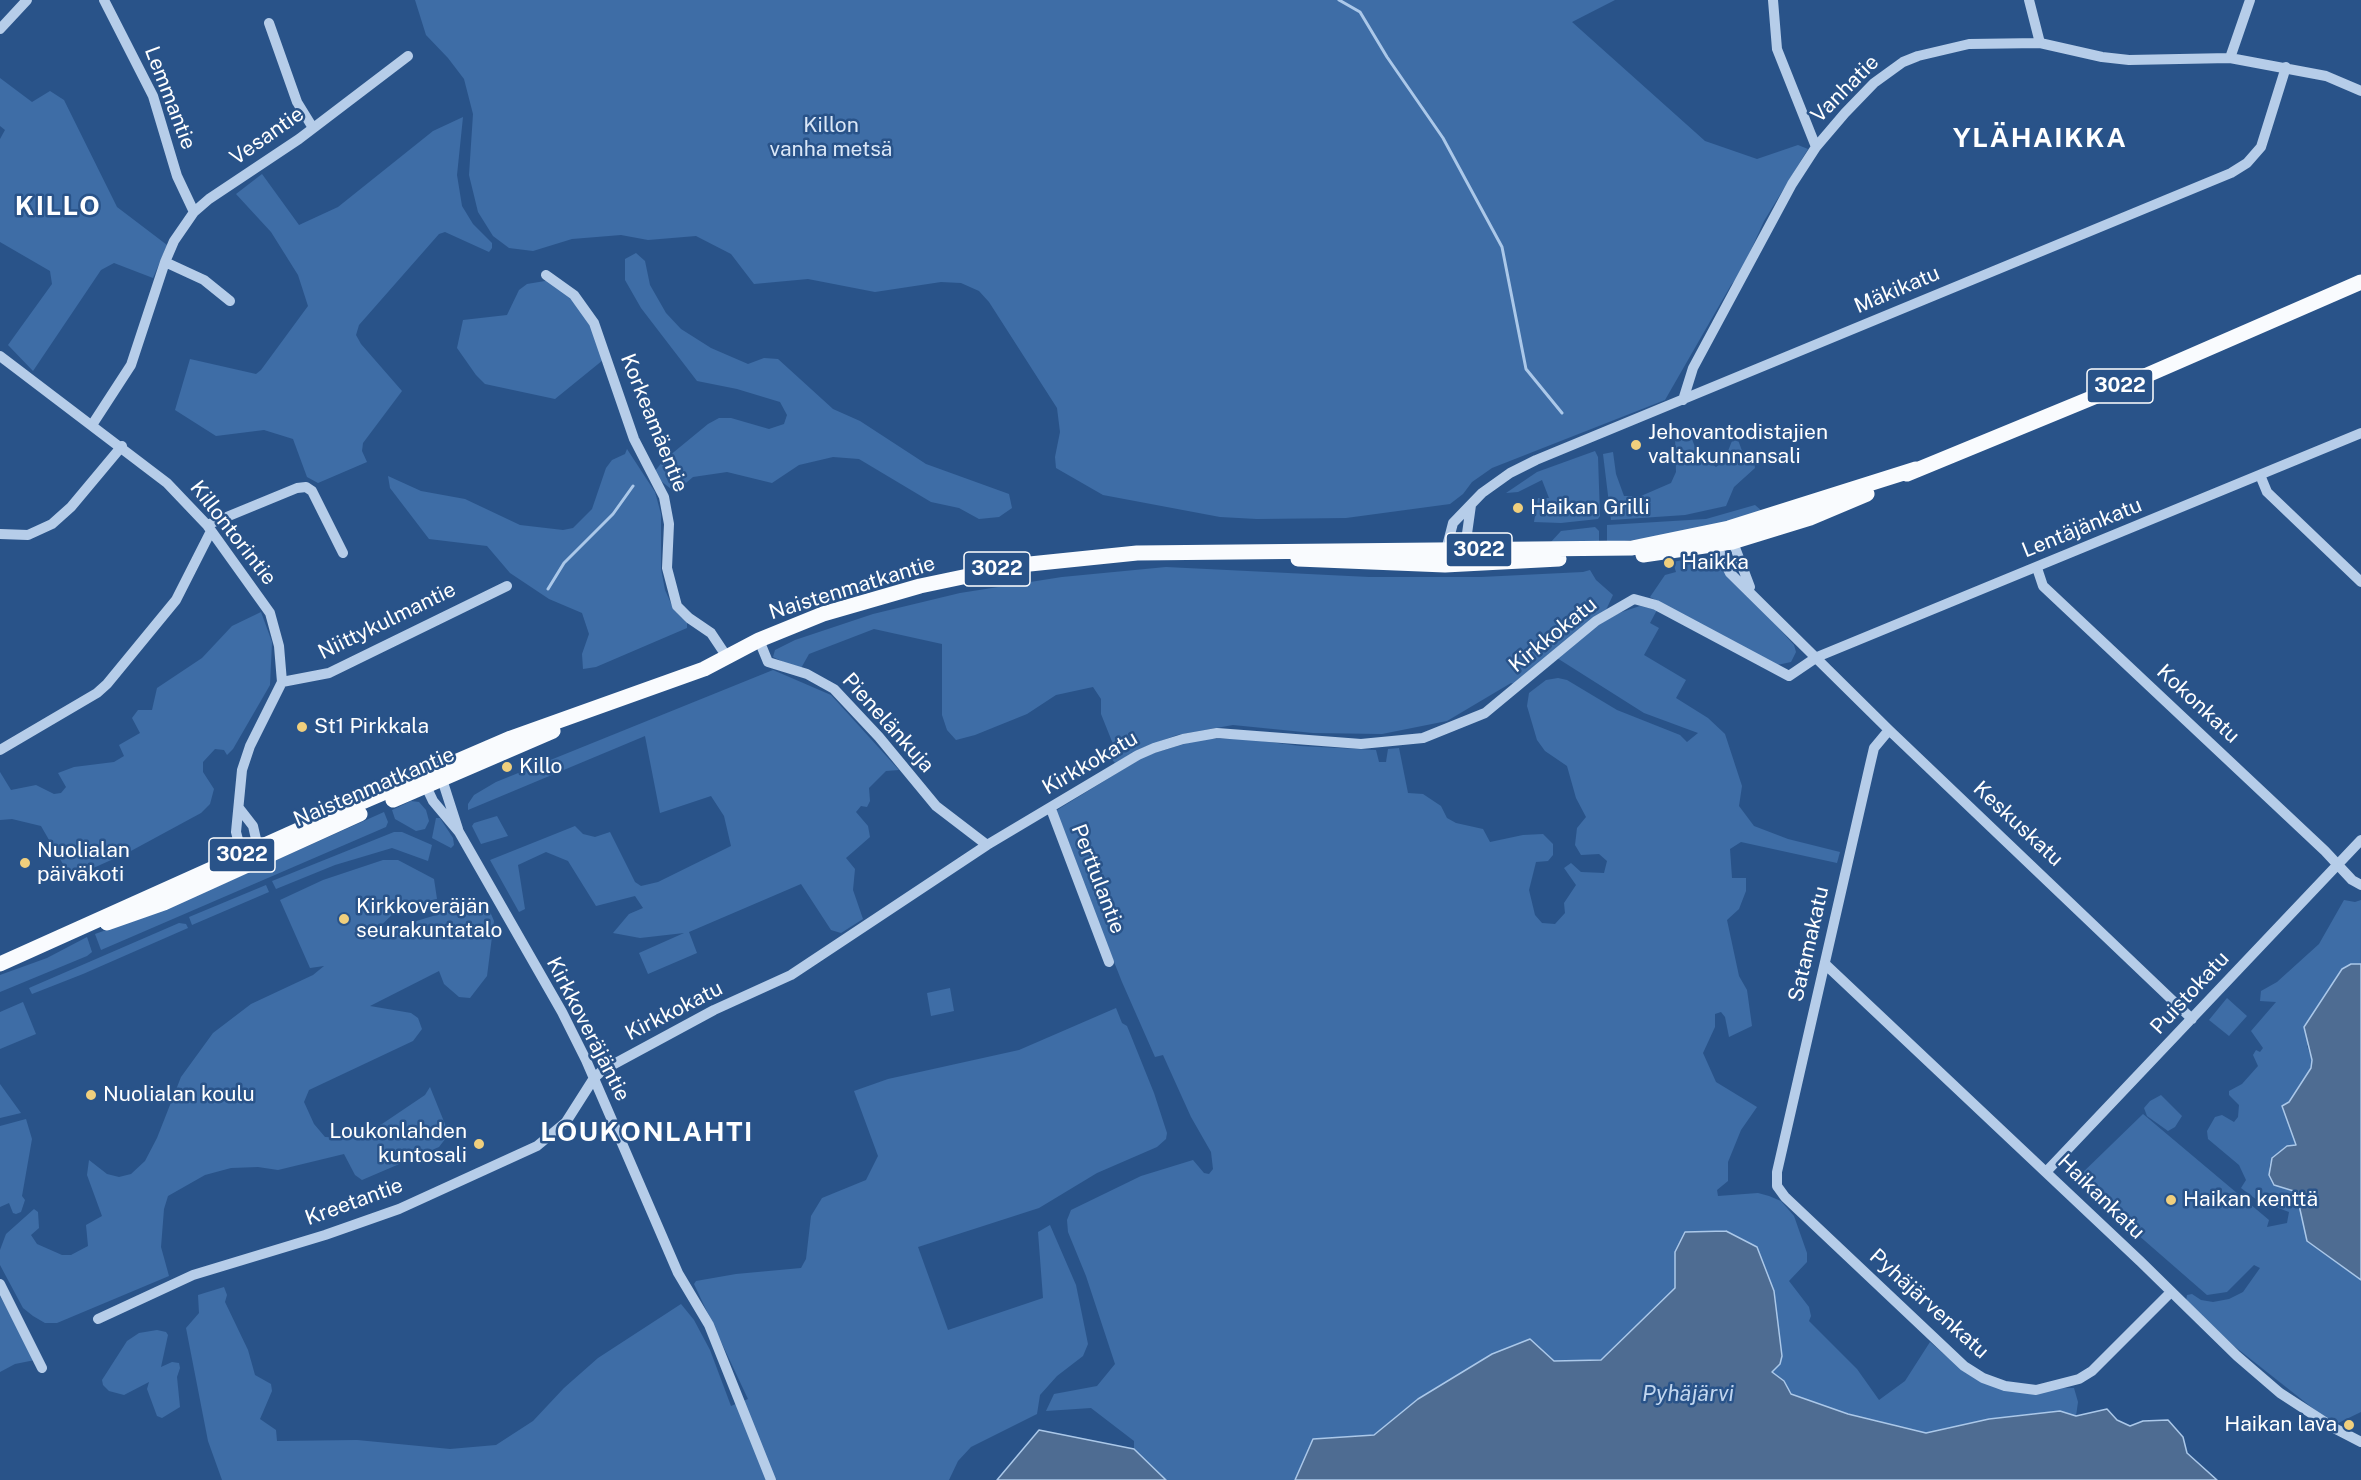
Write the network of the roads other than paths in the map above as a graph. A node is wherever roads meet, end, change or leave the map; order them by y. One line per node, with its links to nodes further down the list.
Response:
1 (27, 0): 7 (street)
2 (104, 0): 15 (street, Lemmantie)
3 (1773, 0): 14 (street)
4 (2029, 0): 8 (street)
5 (2250, 0): 10 (street)
6 (269, 24): 13 (street)
7 (0, 29)
8 (2040, 43): 10 (street, Vanhatie); 14 (street, Vanhatie)
9 (408, 56): 13 (street, Vesantie)
10 (2230, 58): 11 (street, Vanhatie)
11 (2286, 67): 12 (street, Vanhatie); 23 (street, Mäkikatu)
12 (2361, 91)
13 (313, 128): 15 (street, Vesantie)
14 (1816, 147): 23 (street, Vanhatie)
15 (194, 212): 16 (street, Vesantie)
16 (165, 262): 20 (street); 24 (street, Vesantie)
17 (546, 275): 41 (street, Korkeamäentie)
18 (2361, 282): 21 (main road, Naistenmatkantie / 3022)
19 (2361, 288): 21 (main road, Naistenmatkantie / 3022)
20 (230, 301)
21 (2323, 301): 31 (main road, Naistenmatkantie / 3022)
22 (0, 356): 24 (street, Killontorintie)
23 (1683, 400): 28 (street, Mäkikatu)
24 (92, 425): 26 (street, Killontorintie)
25 (2361, 433): 27 (street, Lentäjänkatu)
26 (122, 446): 29 (street, Killontorintie); 30 (street)
27 (2260, 475): 36 (street, Lentäjänkatu); 37 (street)
28 (1471, 505): 34 (street, Mäkikatu); 35 (street)
29 (209, 528): 33 (street); 43 (street, Killontorintie); 45 (street)
30 (0, 534)
31 (1730, 535): 32 (main road, Naistenmatkantie / 3022); 39 (street, Keskuskatu)
32 (1713, 539): 35 (main road, Naistenmatkantie / 3022); 39 (street, Keskuskatu)
33 (343, 553)
34 (1445, 558): 35 (main road, Naistenmatkantie / 3022); 40 (main road, Naistenmatkantie / 3022)
35 (1464, 558)
36 (2037, 568): 42 (street, Lentäjänkatu); 54 (street, Kokonkatu)
37 (2361, 582)
38 (507, 586): 43 (street, Niittykulmantie)
39 (1751, 591): 42 (street, Keskuskatu)
40 (759, 640): 41 (main road, Naistenmatkantie / 3022); 52 (street, Pienelänkuja)
41 (726, 653): 46 (main road, Naistenmatkantie / 3022)
42 (1817, 657): 44 (street, Keskuskatu); 49 (street, Kirkkokatu)
43 (282, 682): 48 (street)
44 (1889, 730): 58 (street, Satamakatu); 59 (street, Keskuskatu)
45 (0, 750)
46 (441, 775): 47 (main road, Naistenmatkantie / 3022); 50 (street, Kirkkoveräjäntie)
47 (424, 782): 50 (street, Kirkkoveräjäntie); 53 (main road, Naistenmatkantie / 3022)
48 (239, 808): 53 (street); 53 (street)
49 (1051, 808): 52 (street, Kirkkokatu); 56 (street, Perttulantie)
50 (459, 832): 60 (street, Kirkkoveräjäntie)
51 (2361, 840): 54 (street, Puistokatu)
52 (987, 845): 60 (street, Kirkkokatu)
53 (253, 857): 57 (main road, Naistenmatkantie / 3022)
54 (2337, 866): 55 (street, Kokonkatu); 59 (street, Puistokatu)
55 (2361, 885)
56 (1109, 962)
57 (0, 964)
58 (1825, 964): 61 (street, Satamakatu); 62 (street, Haikankatu)
59 (2192, 1019): 62 (street, Puistokatu)
60 (594, 1078): 65 (street, Kreetantie); 68 (street, Kirkkoveräjäntie)
61 (1777, 1172): 64 (street, Pyhäjärvenkatu)
62 (2046, 1172): 64 (street, Haikankatu)
63 (0, 1284): 66 (street)
64 (2171, 1292): 67 (street, Haikankatu)
65 (98, 1319)
66 (42, 1368)
67 (2361, 1442)
68 (771, 1480)

